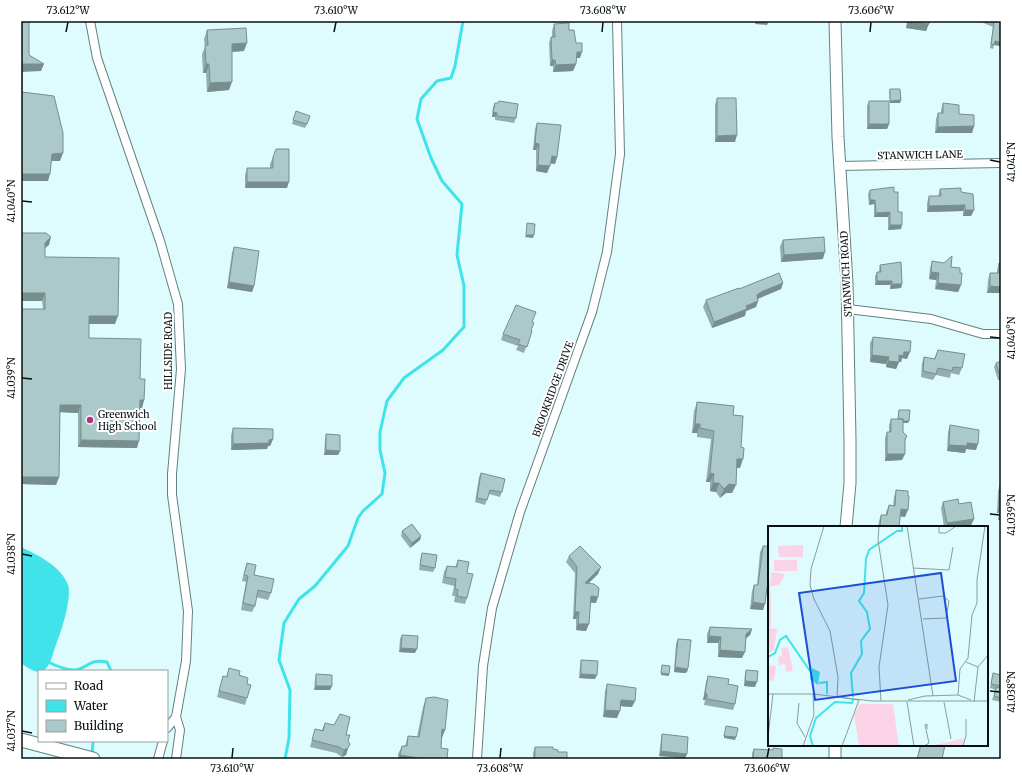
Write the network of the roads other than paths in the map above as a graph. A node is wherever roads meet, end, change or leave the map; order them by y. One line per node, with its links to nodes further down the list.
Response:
1 (90, 21): 9 (street, HILLSIDE ROAD)
2 (617, 21): 17 (street, BROOKRIDGE DRIVE)
3 (835, 21): 5 (street, STANWICH ROAD)
4 (1001, 163): 5 (street, STANWICH LANE)
5 (839, 166): 6 (street, STANWICH ROAD)
6 (848, 309): 7 (street); 8 (street, STANWICH ROAD)
7 (1001, 334)
8 (846, 526)
9 (176, 717): 10 (street, HILLSIDE ROAD); 16 (street, HILLSIDE ROAD)
10 (168, 727)
11 (21, 740): 14 (main road)
12 (163, 742): 15 (street)
13 (836, 746): 18 (street)
14 (93, 759)
15 (158, 759)
16 (176, 759)
17 (477, 759)
18 (836, 759)

